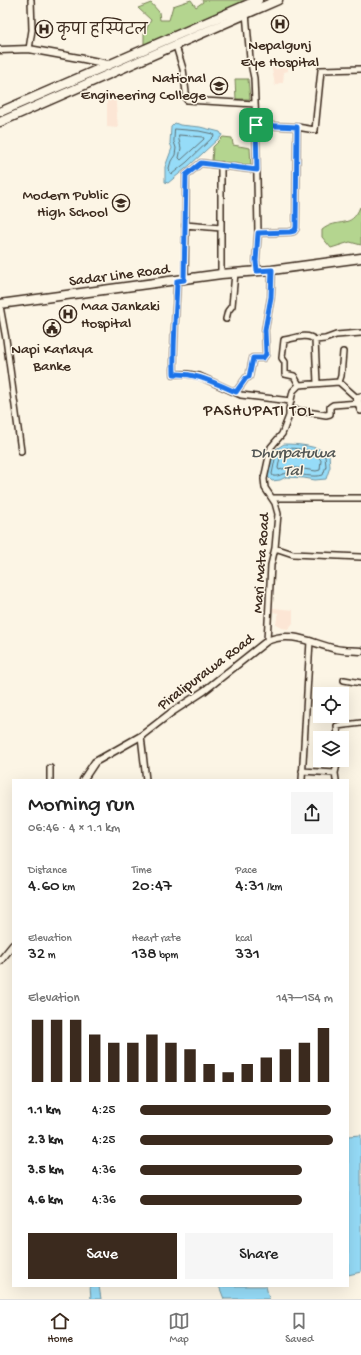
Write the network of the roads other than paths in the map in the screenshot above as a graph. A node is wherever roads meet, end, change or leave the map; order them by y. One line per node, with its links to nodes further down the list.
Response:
1 (31, 0): 6 (street)
2 (258, 0): 4 (main road)
3 (278, 0): 4 (main road)
4 (245, 10): 5 (main road); 8 (main road); 10 (street)
5 (176, 46): 10 (street); 12 (main road)
6 (29, 49): 7 (street); 8 (street)
7 (0, 50)
8 (108, 64): 11 (main road)
9 (361, 69): 14 (street)
10 (255, 104): 13 (street)
11 (0, 112)
12 (0, 122)
13 (256, 125): 14 (street); 16 (street)
14 (297, 127): 19 (street)
15 (221, 165): 16 (street); 17 (street); 18 (street)
16 (257, 170): 19 (street)
17 (185, 224): 18 (street); 25 (street)
18 (221, 228): 24 (street)
19 (258, 233): 22 (street)
20 (361, 258): 21 (main road, Sadar Line Road)
21 (272, 270): 22 (main road, Sadar Line Road); 34 (street)
22 (257, 271): 23 (main road, Sadar Line Road)
23 (235, 273): 24 (main road, Sadar Line Road); 27 (street)
24 (221, 274): 25 (main road, Sadar Line Road)
25 (181, 280): 26 (main road, Sadar Line Road); 34 (street)
26 (0, 305): 38 (street)
27 (226, 319)
28 (361, 333): 29 (street)
29 (315, 340): 32 (street); 33 (street)
30 (343, 352): 31 (street)
31 (339, 382): 32 (street); 36 (street)
32 (317, 383): 33 (street)
33 (299, 384): 35 (street)
34 (236, 392): 35 (street)
35 (290, 400): 37 (street, Mari Mata Road)
36 (360, 402): 37 (street)
37 (289, 409): 39 (street, Mari Mata Road)
38 (21, 451)
39 (272, 498): 40 (street); 41 (street, Mari Mata Road)
40 (361, 498)
41 (275, 548): 42 (street); 43 (street, Mari Mata Road)
42 (361, 557)
43 (267, 641): 44 (street, Piralipurawa Road); 50 (street, Piralipurawa Road)
44 (310, 641): 45 (street, Piralipurawa Road); 53 (street)
45 (361, 651)
46 (344, 680): 47 (street)
47 (361, 683)
48 (361, 723): 49 (street)
49 (337, 731)
50 (141, 736): 56 (street, Piralipurawa Road); 57 (street)
51 (336, 767): 54 (street)
52 (50, 768): 55 (street)
53 (302, 771): 54 (street); 58 (street)
54 (335, 774): 59 (street)
55 (50, 779)
56 (84, 779)
57 (146, 779)
58 (302, 779)
59 (336, 779)
60 (12, 947): 61 (street)
61 (0, 961)

